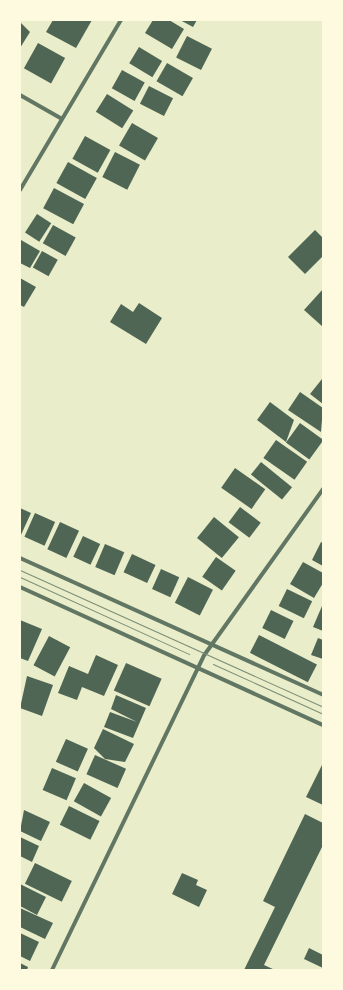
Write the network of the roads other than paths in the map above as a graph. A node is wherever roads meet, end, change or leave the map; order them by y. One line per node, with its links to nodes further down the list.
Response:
1 (121, 20): 3 (street)
2 (20, 95): 3 (street)
3 (62, 119): 4 (street)
4 (20, 190)
5 (323, 489): 8 (street)
6 (20, 558): 8 (street)
7 (20, 588): 9 (street)
8 (212, 645): 9 (street); 10 (street)
9 (198, 668): 11 (street); 12 (street)
10 (323, 695)
11 (323, 725)
12 (52, 970)

